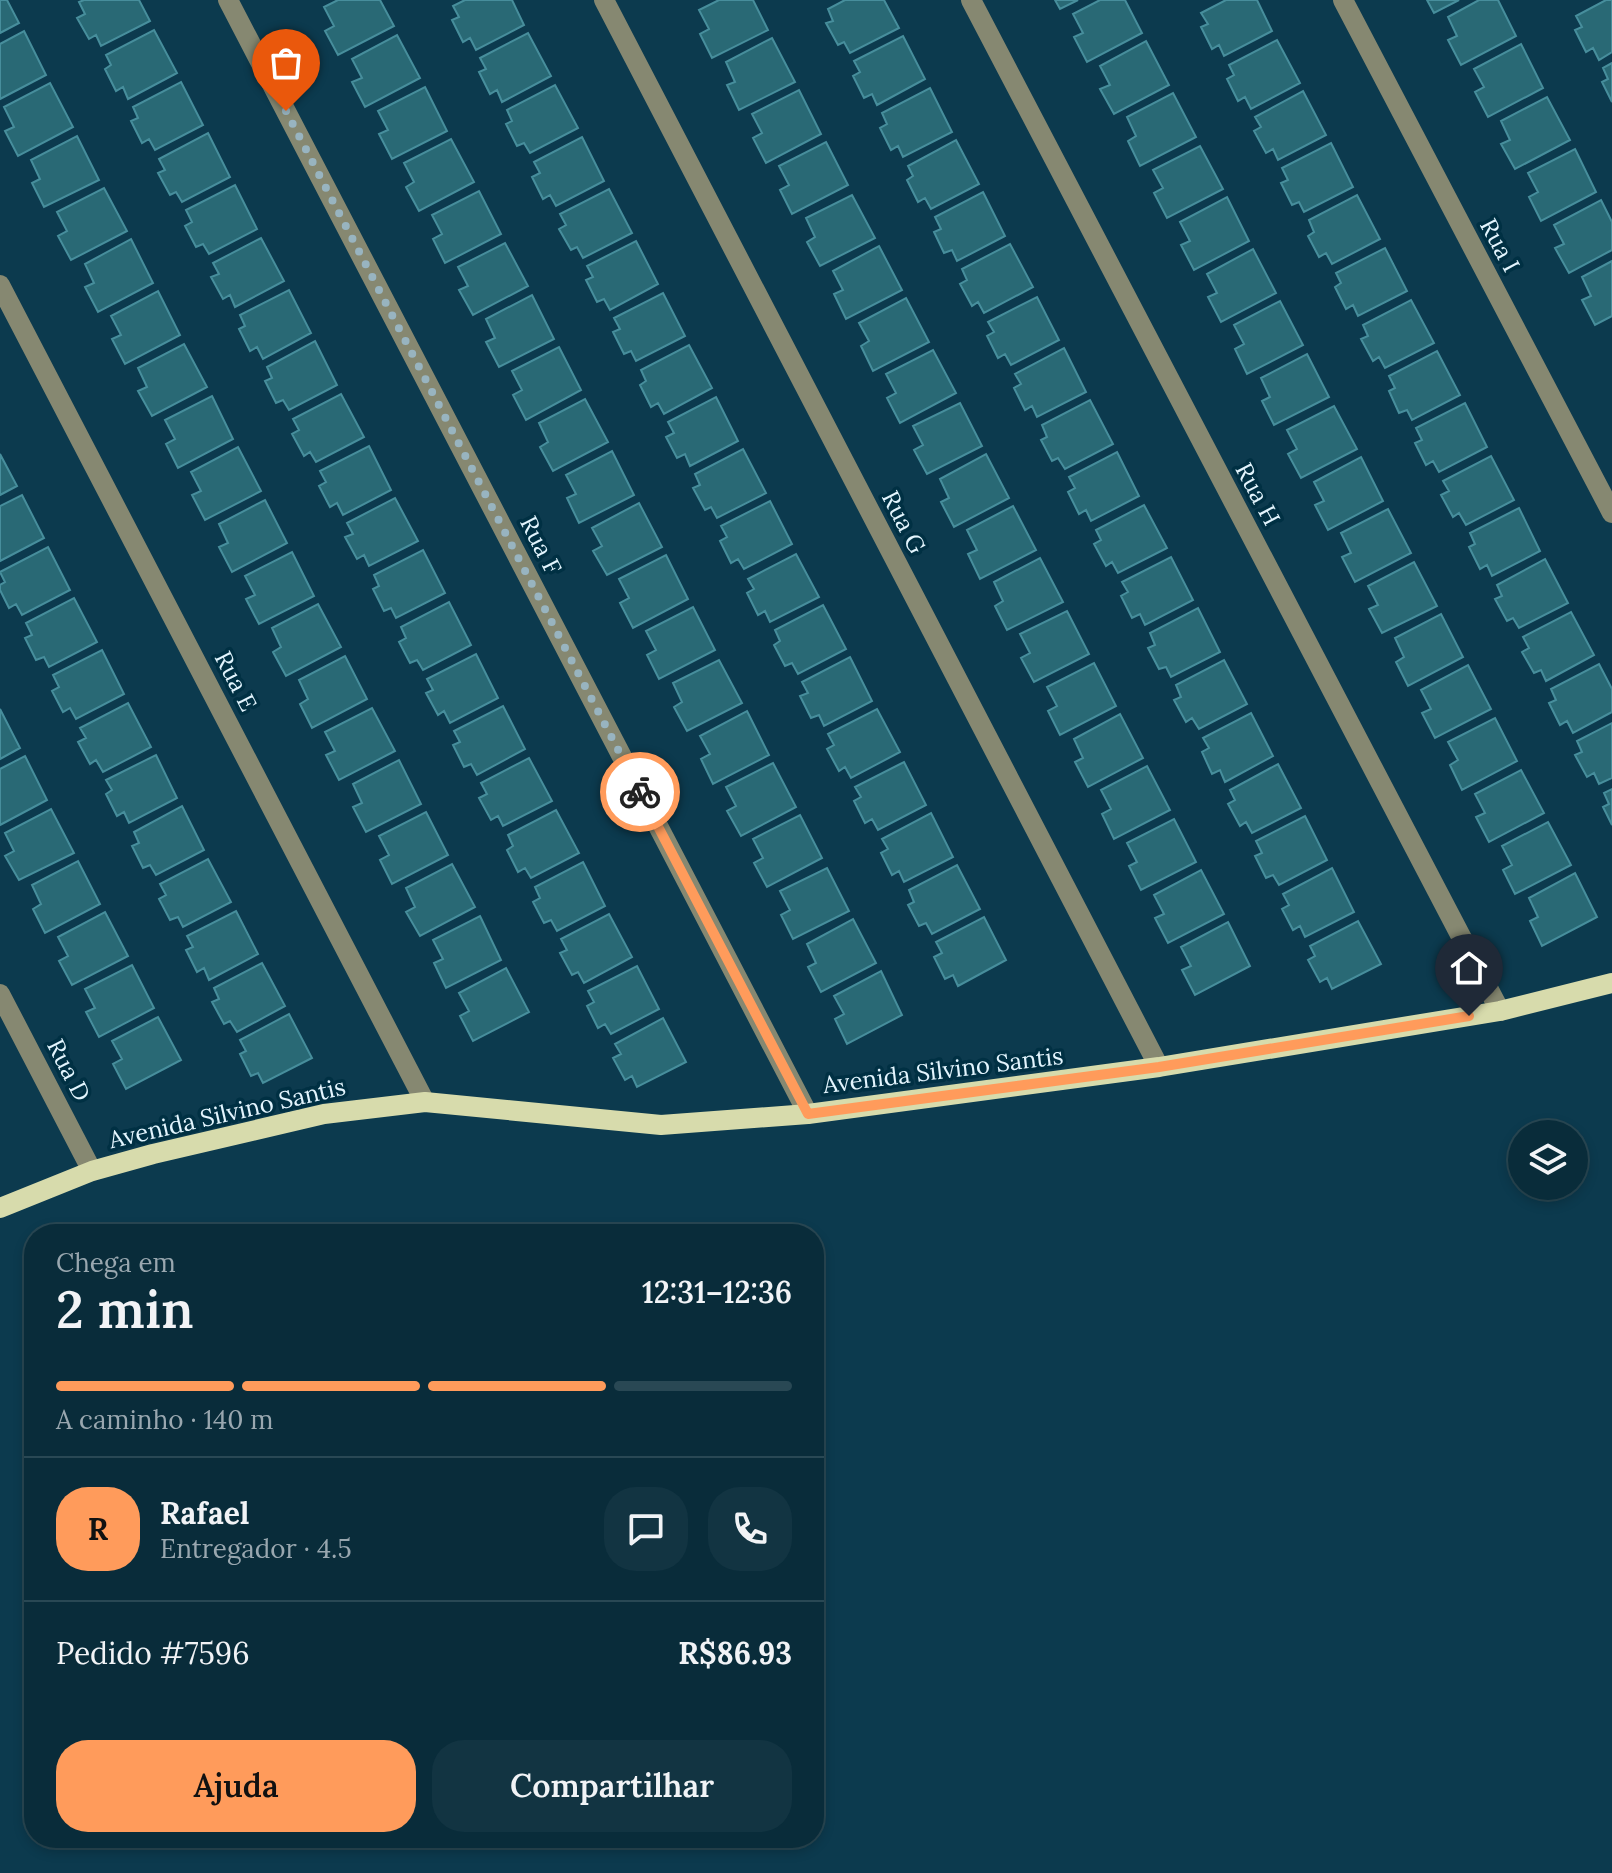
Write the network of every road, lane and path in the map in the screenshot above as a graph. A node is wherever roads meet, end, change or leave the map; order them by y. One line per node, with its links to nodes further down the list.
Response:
1 (228, 0): 12 (street, Rua F)
2 (604, 0): 10 (street, Rua G)
3 (971, 0): 9 (street, Rua H)
4 (1343, 0): 6 (street, Rua I)
5 (0, 285): 11 (street, Rua E)
6 (1612, 513)
7 (1612, 983): 9 (main road, Avenida Silvino Santis)
8 (0, 994): 13 (street, Rua D)
9 (1500, 1011): 10 (main road, Avenida Silvino Santis)
10 (1159, 1067): 12 (main road, Avenida Silvino Santis)
11 (425, 1102): 12 (main road, Avenida Silvino Santis); 13 (main road, Avenida Silvino Santis)
12 (808, 1114)
13 (92, 1171): 14 (main road, Avenida Silvino Santis)
14 (0, 1208)

